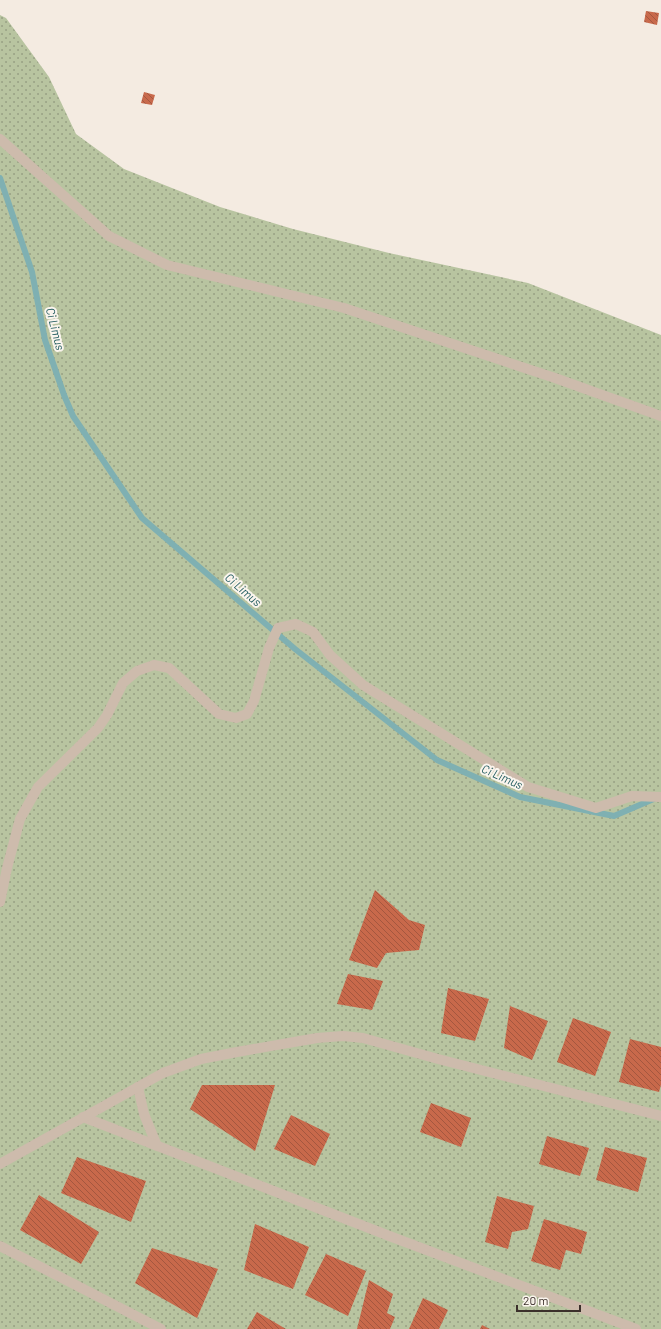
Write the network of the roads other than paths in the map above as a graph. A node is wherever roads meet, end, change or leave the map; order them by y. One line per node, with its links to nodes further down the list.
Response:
1 (0, 139): 2 (street)
2 (661, 416)
3 (661, 797): 4 (street)
4 (0, 902)
5 (138, 1087): 6 (street); 7 (street); 8 (street)
6 (661, 1116)
7 (83, 1118): 8 (street); 9 (street)
8 (157, 1146): 12 (street)
9 (0, 1164)
10 (0, 1246): 11 (street)
11 (161, 1329)
12 (636, 1329)

